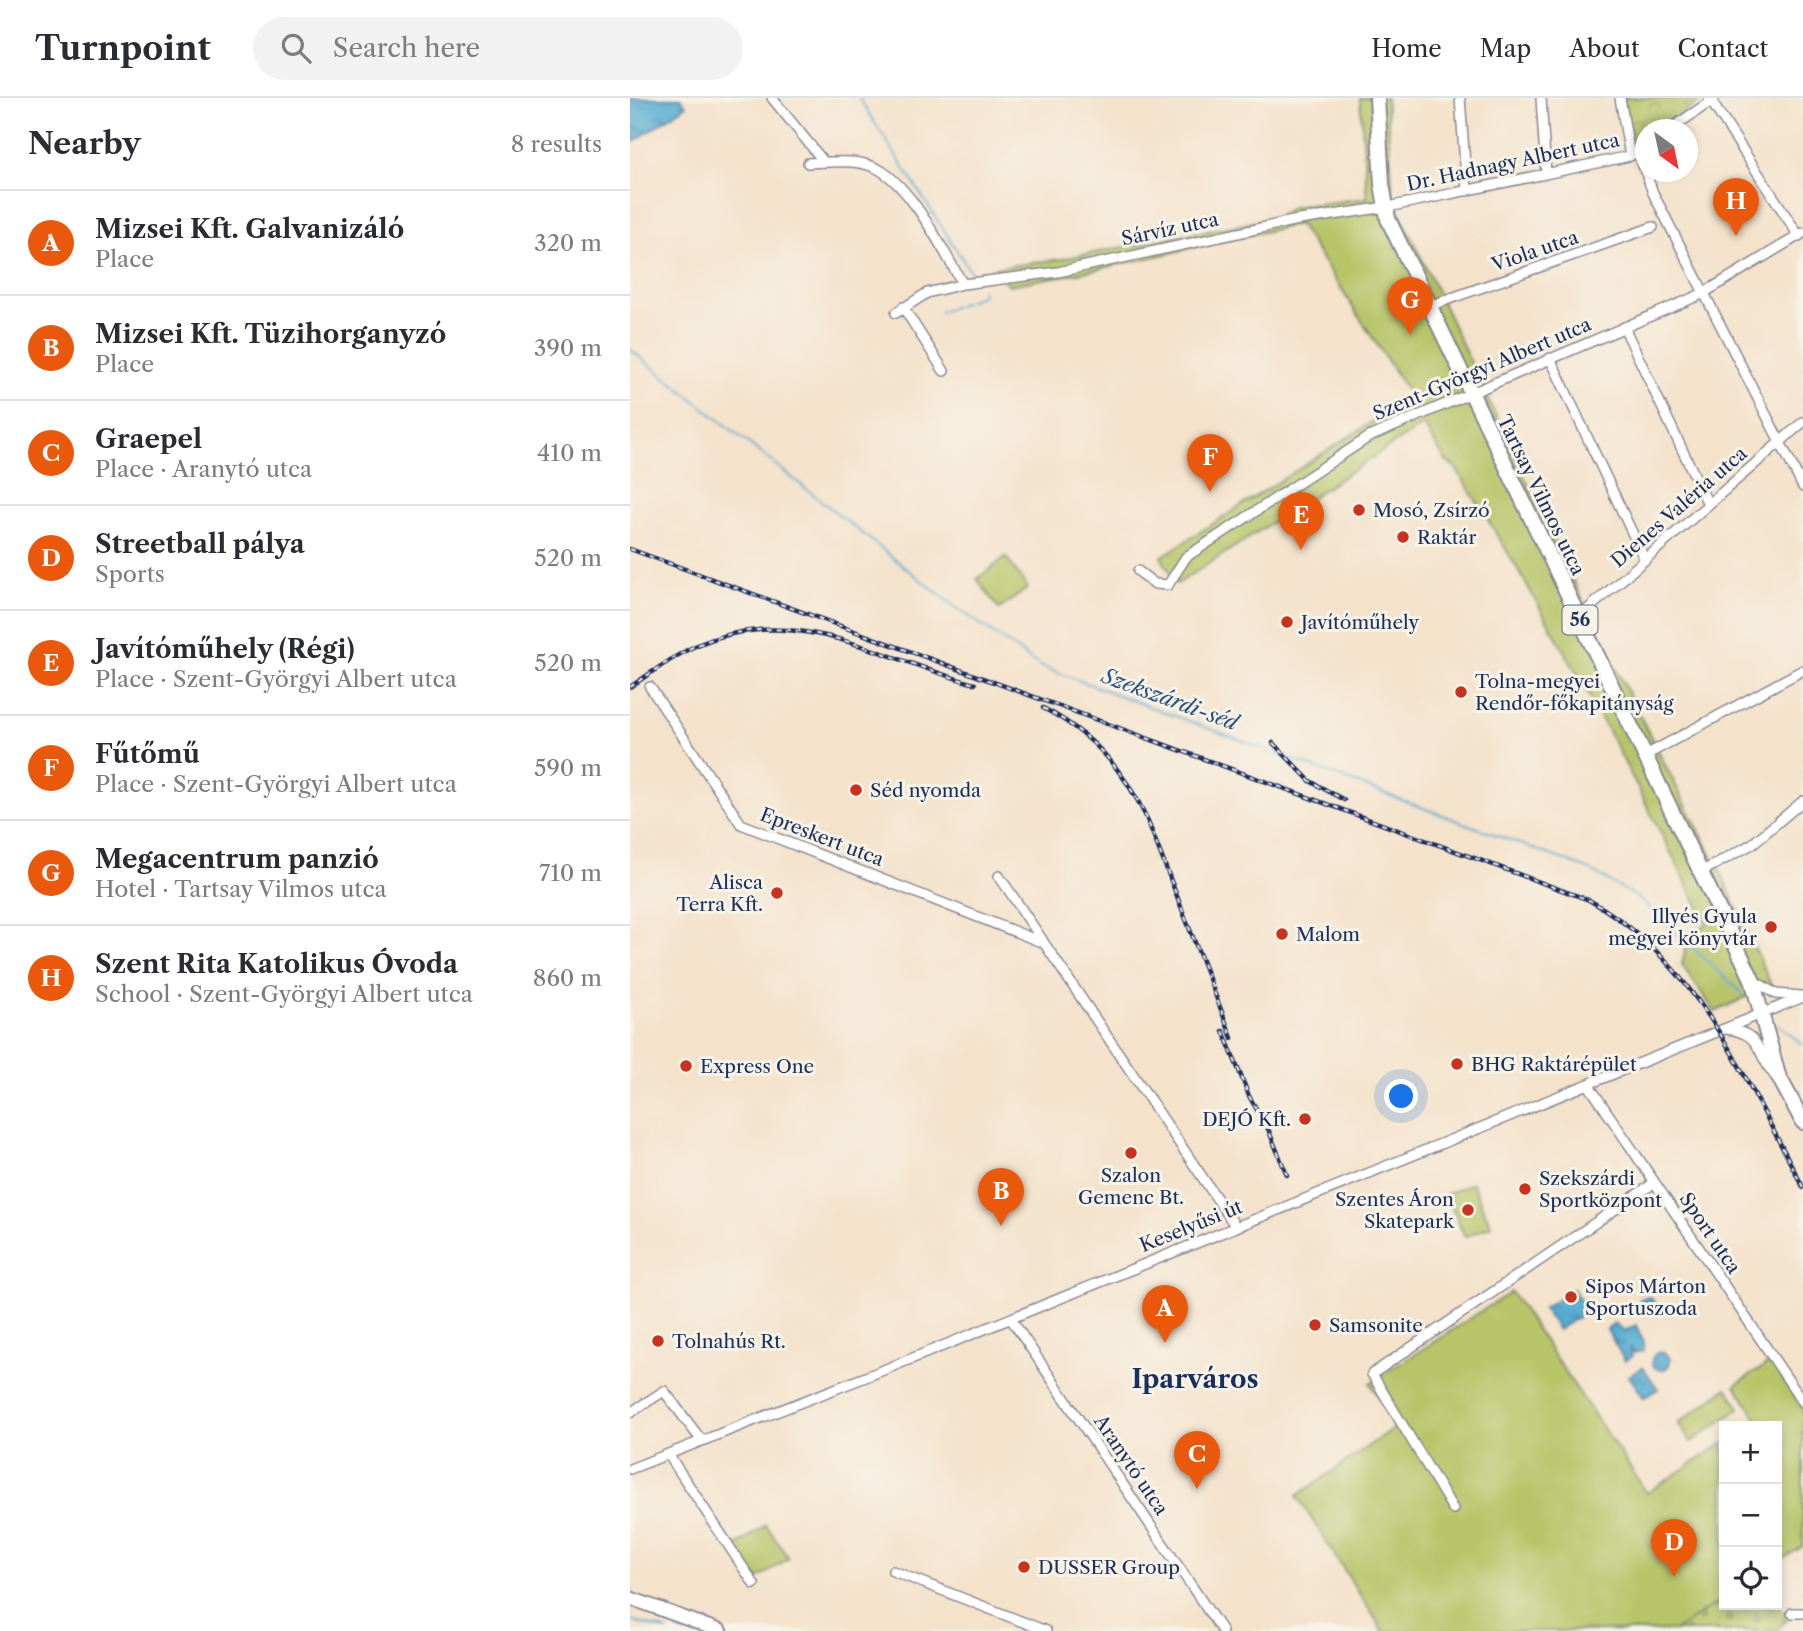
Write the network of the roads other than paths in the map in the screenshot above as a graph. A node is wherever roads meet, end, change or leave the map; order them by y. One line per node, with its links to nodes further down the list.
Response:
1 (772, 98): 10 (street)
2 (1377, 98): 15 (main road, Tartsay Vilmos utca / 56)
3 (1460, 98): 14 (street)
4 (1541, 98): 12 (street)
5 (1620, 98): 8 (street)
6 (1712, 99): 7 (street); 17 (street)
7 (1684, 119)
8 (1635, 142)
9 (1635, 152): 12 (street, Dr. Hadnagy Albert utca)
10 (824, 162): 11 (street); 18 (street)
11 (808, 163)
12 (1546, 174): 14 (street, Dr. Hadnagy Albert utca)
13 (1649, 182): 19 (street)
14 (1467, 191): 15 (street, Dr. Hadnagy Albert utca)
15 (1385, 207): 18 (street, Sárvíz utca); 20 (main road, Tartsay Vilmos utca / 56)
16 (1653, 227): 20 (street, Viola utca)
17 (1801, 234): 19 (street, Szent-Györgyi Albert utca)
18 (963, 284): 23 (street, Sárvíz utca)
19 (1702, 294): 21 (street, Szent-Györgyi Albert utca); 26 (street)
20 (1429, 306): 24 (main road, Tartsay Vilmos utca / 56)
21 (1624, 327): 22 (street, Szent-Györgyi Albert utca); 28 (street)
22 (1550, 358): 24 (street, Szent-Györgyi Albert utca); 29 (street)
23 (944, 371)
24 (1469, 392): 30 (street, Szent-Györgyi Albert utca); 31 (main road, Tartsay Vilmos utca / 56)
25 (1803, 422): 26 (street, Dienes Valéria utca)
26 (1779, 443): 27 (street); 28 (street, Dienes Valéria utca)
27 (1803, 486)
28 (1708, 504): 29 (street, Dienes Valéria utca)
29 (1645, 560): 31 (street, Dienes Valéria utca)
30 (1138, 571)
31 (1579, 617): 34 (main road, Tartsay Vilmos utca / 56)
32 (1803, 670): 34 (street)
33 (650, 687): 38 (street, Epreskert utca)
34 (1646, 755): 36 (main road, Tartsay Vilmos utca / 56)
35 (1803, 800): 36 (street)
36 (1701, 872): 39 (main road, Tartsay Vilmos utca / 56)
37 (999, 876): 38 (street)
38 (1044, 943): 47 (street)
39 (1752, 979): 40 (street); 41 (main road, Tartsay Vilmos utca / 56)
40 (1803, 996): 41 (street, Keselyűsi út)
41 (1763, 1013): 42 (street, Keselyűsi út); 44 (main road, 56)
42 (1725, 1028): 43 (street, Keselyűsi út); 44 (street)
43 (1588, 1084): 46 (street, Sport utca); 47 (street, Keselyűsi út)
44 (1783, 1087): 45 (main road, 56)
45 (1803, 1122)
46 (1654, 1183): 49 (street, Sport utca); 54 (street)
47 (1236, 1227): 48 (street, Keselyűsi út)
48 (1011, 1318): 51 (street, Keselyűsi út); 62 (street, Aranytó utca)
49 (1803, 1402)
50 (630, 1413): 51 (street)
51 (702, 1441): 52 (street, Keselyűsi út)
52 (668, 1454): 53 (street, Keselyűsi út); 56 (street)
53 (630, 1469)
54 (1453, 1509)
55 (893, 1571): 61 (street)
56 (754, 1584)
57 (630, 1598): 60 (main road)
58 (1792, 1613): 59 (street)
59 (1803, 1613)
60 (720, 1631)
61 (1046, 1631)
62 (1222, 1631)

